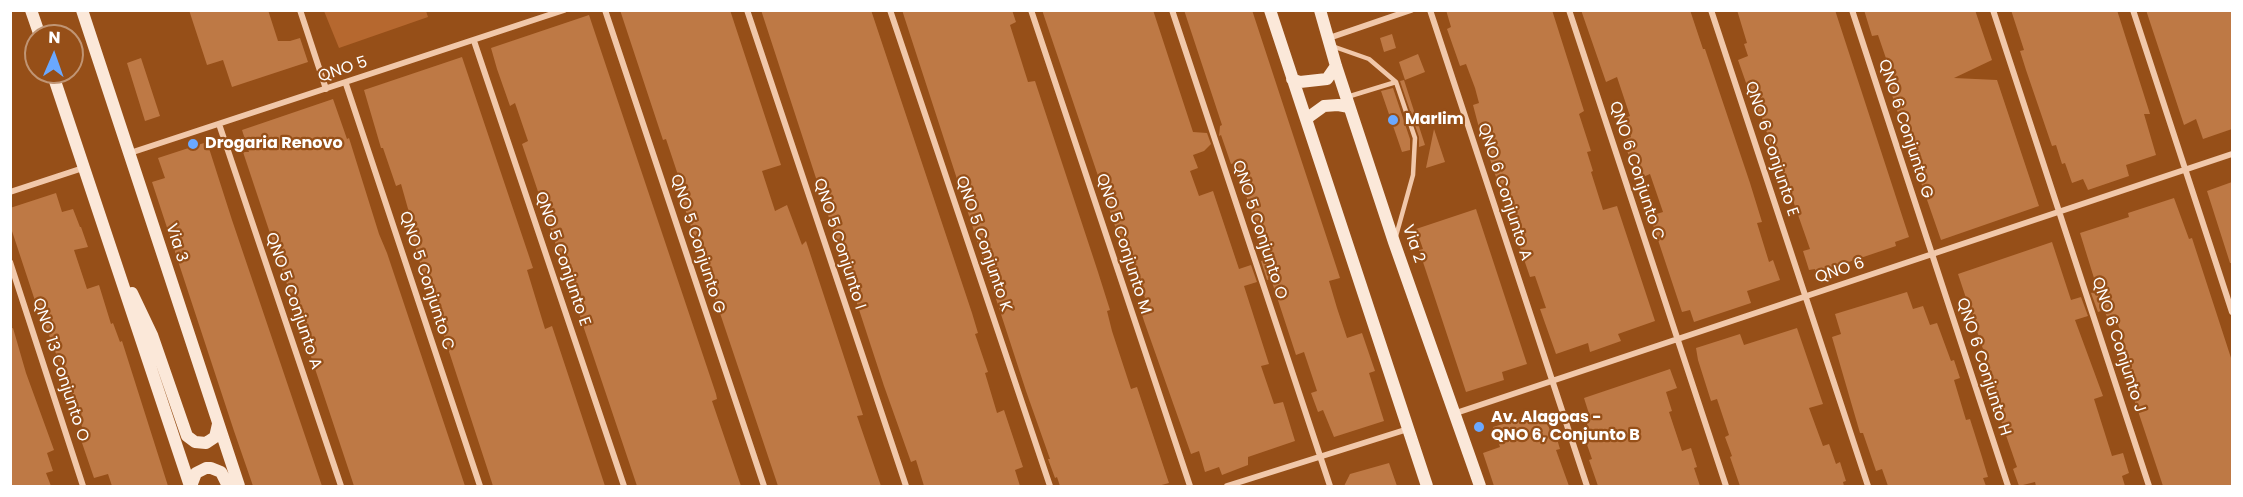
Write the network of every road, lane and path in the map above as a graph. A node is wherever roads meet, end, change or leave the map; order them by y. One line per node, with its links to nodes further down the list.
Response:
1 (82, 10): 29 (main road, Via 3)
2 (300, 10): 25 (street)
3 (564, 10): 18 (street, QNO 5)
4 (605, 10): 54 (street, QNO 5 Conjunto G)
5 (747, 10): 55 (street, QNO 5 Conjunto I)
6 (890, 10): 56 (street, QNO 5 Conjunto K)
7 (1031, 10): 57 (street, QNO 5 Conjunto M)
8 (1172, 10): 46 (street, QNO 5 Conjunto O)
9 (1270, 10): 21 (main road)
10 (1320, 10): 19 (main road, Via 2)
11 (1411, 10): 19 (street)
12 (1430, 10): 42 (street, QNO 6 Conjunto A)
13 (1569, 10): 41 (street, QNO 6 Conjunto C)
14 (1711, 10): 39 (street, QNO 6 Conjunto E)
15 (1852, 10): 37 (street, QNO 6 Conjunto G)
16 (1993, 10): 34 (street, QNO 6 Conjunto J)
17 (2133, 10): 32 (street)
18 (474, 40): 24 (street, QNO 5); 53 (street, QNO 5 Conjunto E)
19 (1330, 42): 20 (main road, Via 2); 22 (lane)
20 (1336, 66): 21 (main road); 26 (main road, Via 2)
21 (1292, 79): 27 (main road)
22 (1396, 82): 26 (lane); 35 (lane)
23 (56, 84): 31 (main road)
24 (346, 84): 25 (street, QNO 5); 52 (street, QNO 5 Conjunto C)
25 (326, 89): 28 (street, QNO 5)
26 (1348, 102): 27 (main road); 35 (main road, Via 2)
27 (1306, 119): 45 (main road)
28 (219, 124): 29 (street, QNO 5); 51 (street, QNO 5 Conjunto A)
29 (129, 154): 44 (main road, Via 3)
30 (2232, 154): 32 (street, QNO 6)
31 (83, 168): 33 (street); 36 (main road)
32 (2186, 169): 34 (street, QNO 6); 40 (street)
33 (10, 192)
34 (2061, 213): 37 (street, QNO 6); 66 (street, QNO 6 Conjunto J)
35 (1394, 242): 43 (main road, Via 2)
36 (109, 246): 44 (main road); 48 (main road)
37 (1932, 255): 39 (street, QNO 6); 65 (street, QNO 6 Conjunto H)
38 (10, 262): 47 (street, QNO 13 Conjunto O)
39 (1806, 297): 41 (street, QNO 6); 64 (street, QNO 6 Conjunto E)
40 (2232, 312)
41 (1678, 339): 42 (street, QNO 6); 63 (street, QNO 6 Conjunto C)
42 (1552, 381): 43 (street, QNO 6); 62 (street, QNO 6 Conjunto A)
43 (1456, 413): 61 (main road, Via 2)
44 (217, 421): 50 (main road, Via 3)
45 (1407, 429): 46 (street); 60 (main road)
46 (1320, 458): 58 (street); 59 (street, QNO 5 Conjunto O)
47 (83, 486)
48 (190, 486): 49 (main road)
49 (228, 486)
50 (239, 486)
51 (341, 486)
52 (480, 486)
53 (624, 486)
54 (764, 486)
55 (906, 486)
56 (1050, 486)
57 (1190, 486)
58 (1227, 486)
59 (1330, 486)
60 (1427, 486)
61 (1480, 486)
62 (1587, 486)
63 (1726, 486)
64 (1868, 486)
65 (2008, 486)
66 (2149, 486)

